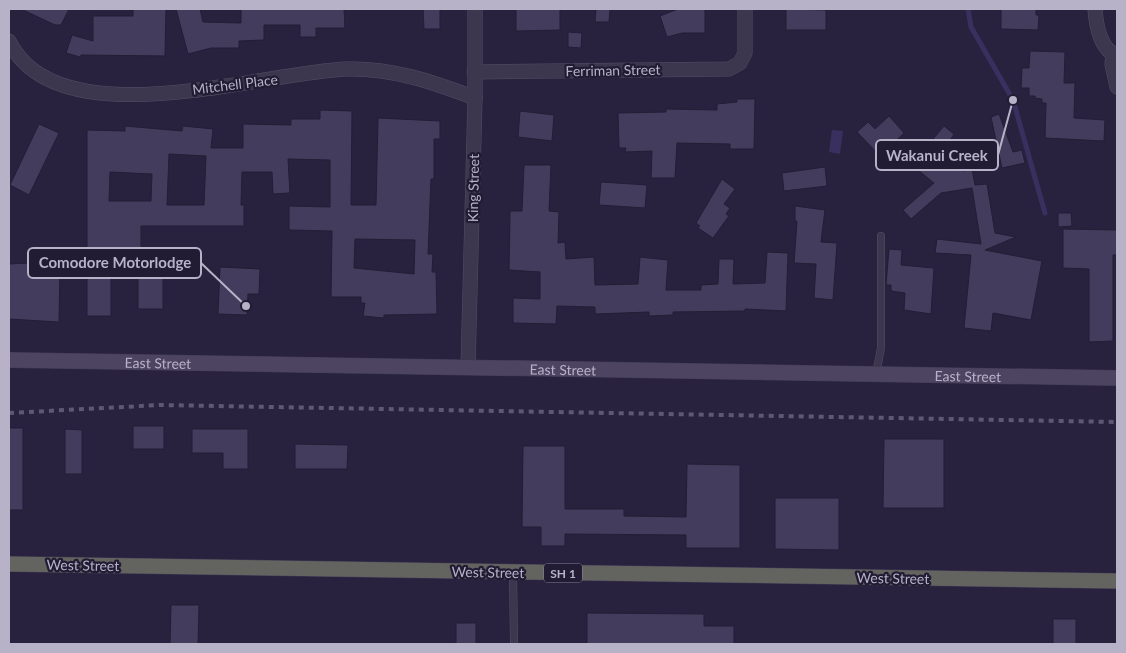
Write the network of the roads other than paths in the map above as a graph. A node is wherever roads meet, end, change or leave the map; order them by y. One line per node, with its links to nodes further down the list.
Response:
1 (475, 9): 6 (street, King Street)
2 (746, 9): 6 (street, Ferriman Street)
3 (1095, 9): 5 (street)
4 (9, 41): 8 (street, Mitchell Place)
5 (1115, 54): 7 (street)
6 (474, 72): 8 (street, King Street)
7 (1117, 87)
8 (475, 98): 11 (street, King Street)
9 (881, 236): 12 (lane)
10 (9, 360): 11 (main road, East Street)
11 (468, 367): 12 (main road, East Street)
12 (876, 374): 13 (main road, East Street)
13 (1117, 378)
14 (9, 564): 15 (highway, West Street / SH 1)
15 (513, 573): 16 (highway, West Street / SH 1); 17 (lane)
16 (1117, 581)
17 (514, 644)

